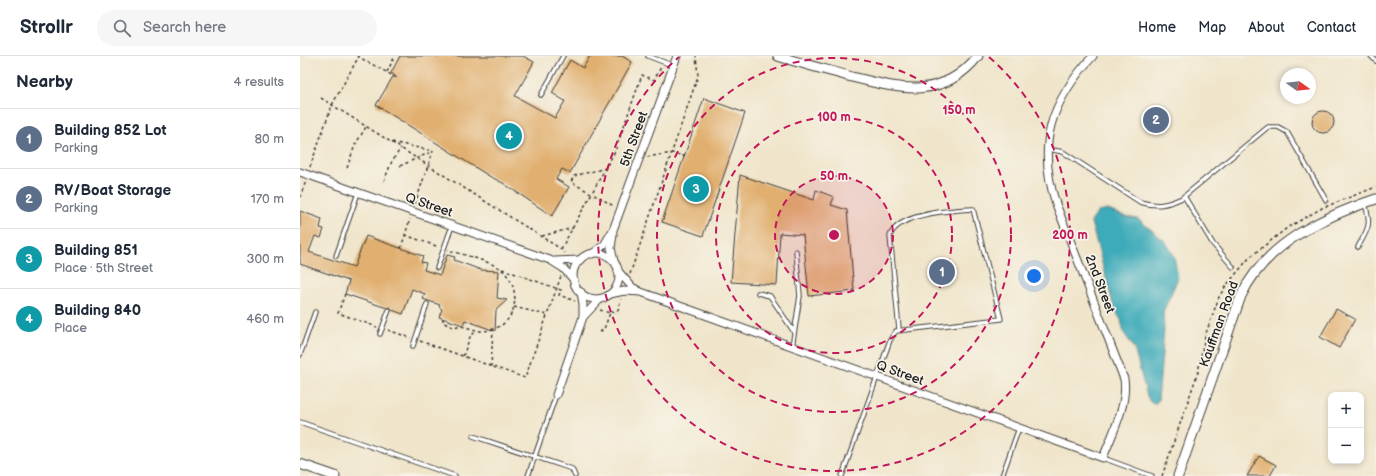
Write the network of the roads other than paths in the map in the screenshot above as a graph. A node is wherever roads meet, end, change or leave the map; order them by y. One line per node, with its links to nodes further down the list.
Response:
1 (563, 56): 10 (lane)
2 (648, 56): 9 (lane)
3 (677, 56): 9 (street, 5th Street)
4 (778, 56): 5 (main road)
5 (978, 56)
6 (1093, 56): 11 (street, 2nd Street)
7 (1371, 56): 8 (lane)
8 (1376, 61)
9 (674, 66): 19 (street, 5th Street)
10 (541, 95)
11 (1048, 149): 14 (lane); 52 (street, 2nd Street)
12 (300, 172): 13 (street, Q Street)
13 (358, 193): 18 (street, Q Street); 23 (lane)
14 (1184, 196): 16 (lane); 27 (lane)
15 (1376, 199): 17 (main road, Kauffman Road)
16 (1326, 200)
17 (1365, 203): 20 (lane); 61 (main road, Kauffman Road)
18 (452, 226): 24 (street, Q Street); 28 (lane)
19 (614, 230): 22 (street, 5th Street); 26 (street, 5th Street)
20 (1358, 248)
21 (796, 251): 41 (lane)
22 (592, 254): 25 (street); 26 (street)
23 (336, 256)
24 (550, 260): 25 (street, Q Street); 30 (street, Q Street)
25 (580, 260): 30 (street)
26 (614, 262): 29 (street)
27 (1233, 266)
28 (437, 268)
29 (618, 271): 32 (street, Q Street); 34 (street)
30 (574, 280): 31 (street)
31 (581, 292): 35 (street); 39 (street)
32 (641, 292): 34 (street, Q Street); 44 (street, Q Street)
33 (758, 293): 41 (lane)
34 (610, 294): 35 (street)
35 (600, 299): 39 (street)
36 (427, 304): 43 (lane)
37 (389, 310): 42 (lane)
38 (315, 312): 45 (lane)
39 (583, 317): 47 (street)
40 (900, 329): 40 (lane); 46 (lane)
41 (794, 332): 44 (lane)
42 (380, 334)
43 (413, 346)
44 (792, 347): 46 (street, Q Street)
45 (300, 355)
46 (876, 377): 49 (street, Q Street); 58 (lane)
47 (556, 395): 51 (lane)
48 (300, 422): 55 (lane)
49 (1019, 428): 52 (street, Q Street); 59 (lane)
50 (473, 436): 51 (lane)
51 (534, 457): 56 (lane); 57 (lane)
52 (1103, 458): 60 (lane, Q Street)
53 (300, 464): 54 (main road)
54 (335, 476)
55 (455, 476)
56 (528, 476)
57 (575, 476)
58 (842, 476)
59 (1002, 476)
60 (1152, 476)
61 (1178, 476)

